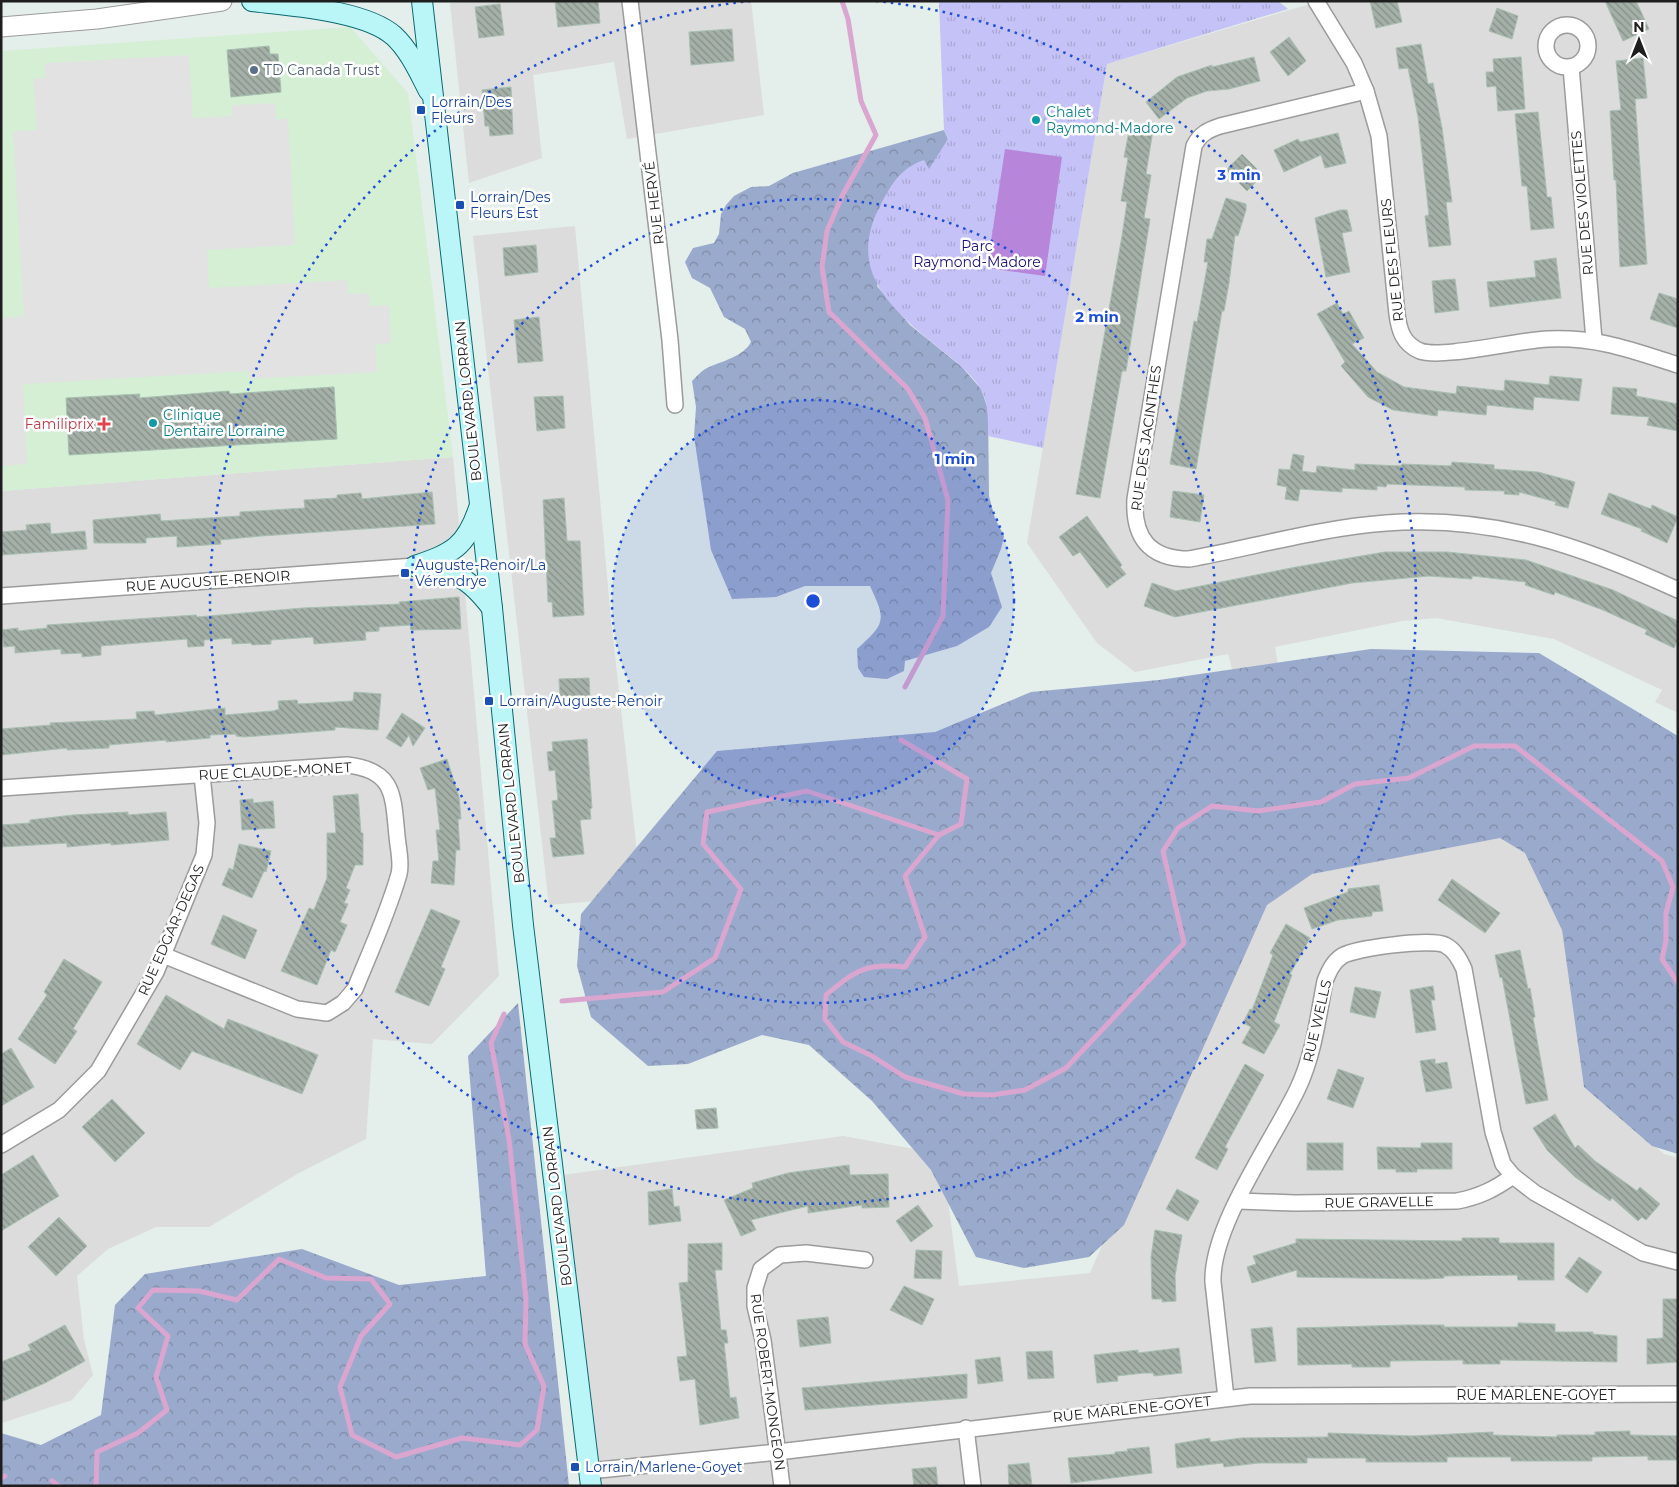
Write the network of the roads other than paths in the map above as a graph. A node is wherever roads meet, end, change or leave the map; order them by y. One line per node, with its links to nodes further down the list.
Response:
1 (222, 1): 6 (street)
2 (252, 1): 9 (main road)
3 (422, 1): 9 (main road, BOULEVARD LORRAIN)
4 (630, 1): 12 (street, RUE HERVÉ)
5 (1316, 1): 8 (street, RUE DES FLEURS)
6 (1, 27)
7 (1571, 67): 10 (street, RUE DES VIOLETTES)
8 (1366, 91): 10 (street, RUE DES FLEURS); 15 (street, RUE DES JACINTHES)
9 (435, 102): 13 (main road, BOULEVARD LORRAIN)
10 (1594, 340): 11 (street, RUE DES FLEURS)
11 (1678, 365)
12 (675, 405)
13 (480, 504): 14 (main road); 17 (main road, BOULEVARD LORRAIN)
14 (415, 566): 16 (street, RUE AUGUSTE-RENOIR); 17 (main road)
15 (1678, 590)
16 (1, 596)
17 (492, 608): 30 (main road, BOULEVARD LORRAIN)
18 (202, 776): 19 (street, RUE CLAUDE-MONET); 20 (street, RUE EDGAR-DEGAS); 20 (street, RUE CLAUDE-MONET)
19 (1, 788)
20 (163, 956): 21 (street, RUE EDGAR-DEGAS)
21 (1, 1145)
22 (1513, 1176): 23 (street, RUE GRAVELLE); 23 (street, RUE WELLS); 25 (street, RUE WELLS)
23 (1238, 1201): 27 (street, RUE WELLS)
24 (865, 1260): 29 (street, RUE ROBERT-MONGEON)
25 (1678, 1262)
26 (1678, 1394): 27 (street, RUE MARLENE-GOYET)
27 (1226, 1398): 28 (street, RUE MARLENE-GOYET)
28 (966, 1428): 29 (street, RUE MARLENE-GOYET); 32 (street)
29 (778, 1452): 30 (street, RUE MARLENE-GOYET); 31 (street, RUE ROBERT-MONGEON)
30 (590, 1478)
31 (782, 1486)
32 (973, 1486)

